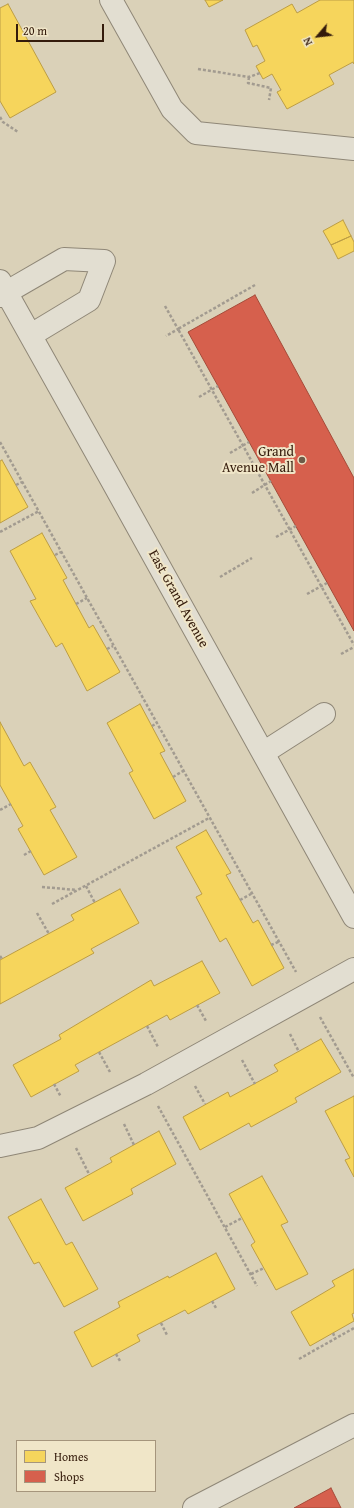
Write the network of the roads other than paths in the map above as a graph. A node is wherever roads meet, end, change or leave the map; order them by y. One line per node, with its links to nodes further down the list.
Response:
1 (111, 0): 2 (street)
2 (354, 148)
3 (2, 290): 4 (street, East Grand Avenue); 4 (street)
4 (31, 335): 6 (street, East Grand Avenue)
5 (324, 714): 6 (street)
6 (263, 753): 7 (street, East Grand Avenue)
7 (354, 917)
8 (354, 969): 9 (street)
9 (0, 1146)
10 (354, 1425): 11 (street)
11 (194, 1508)

